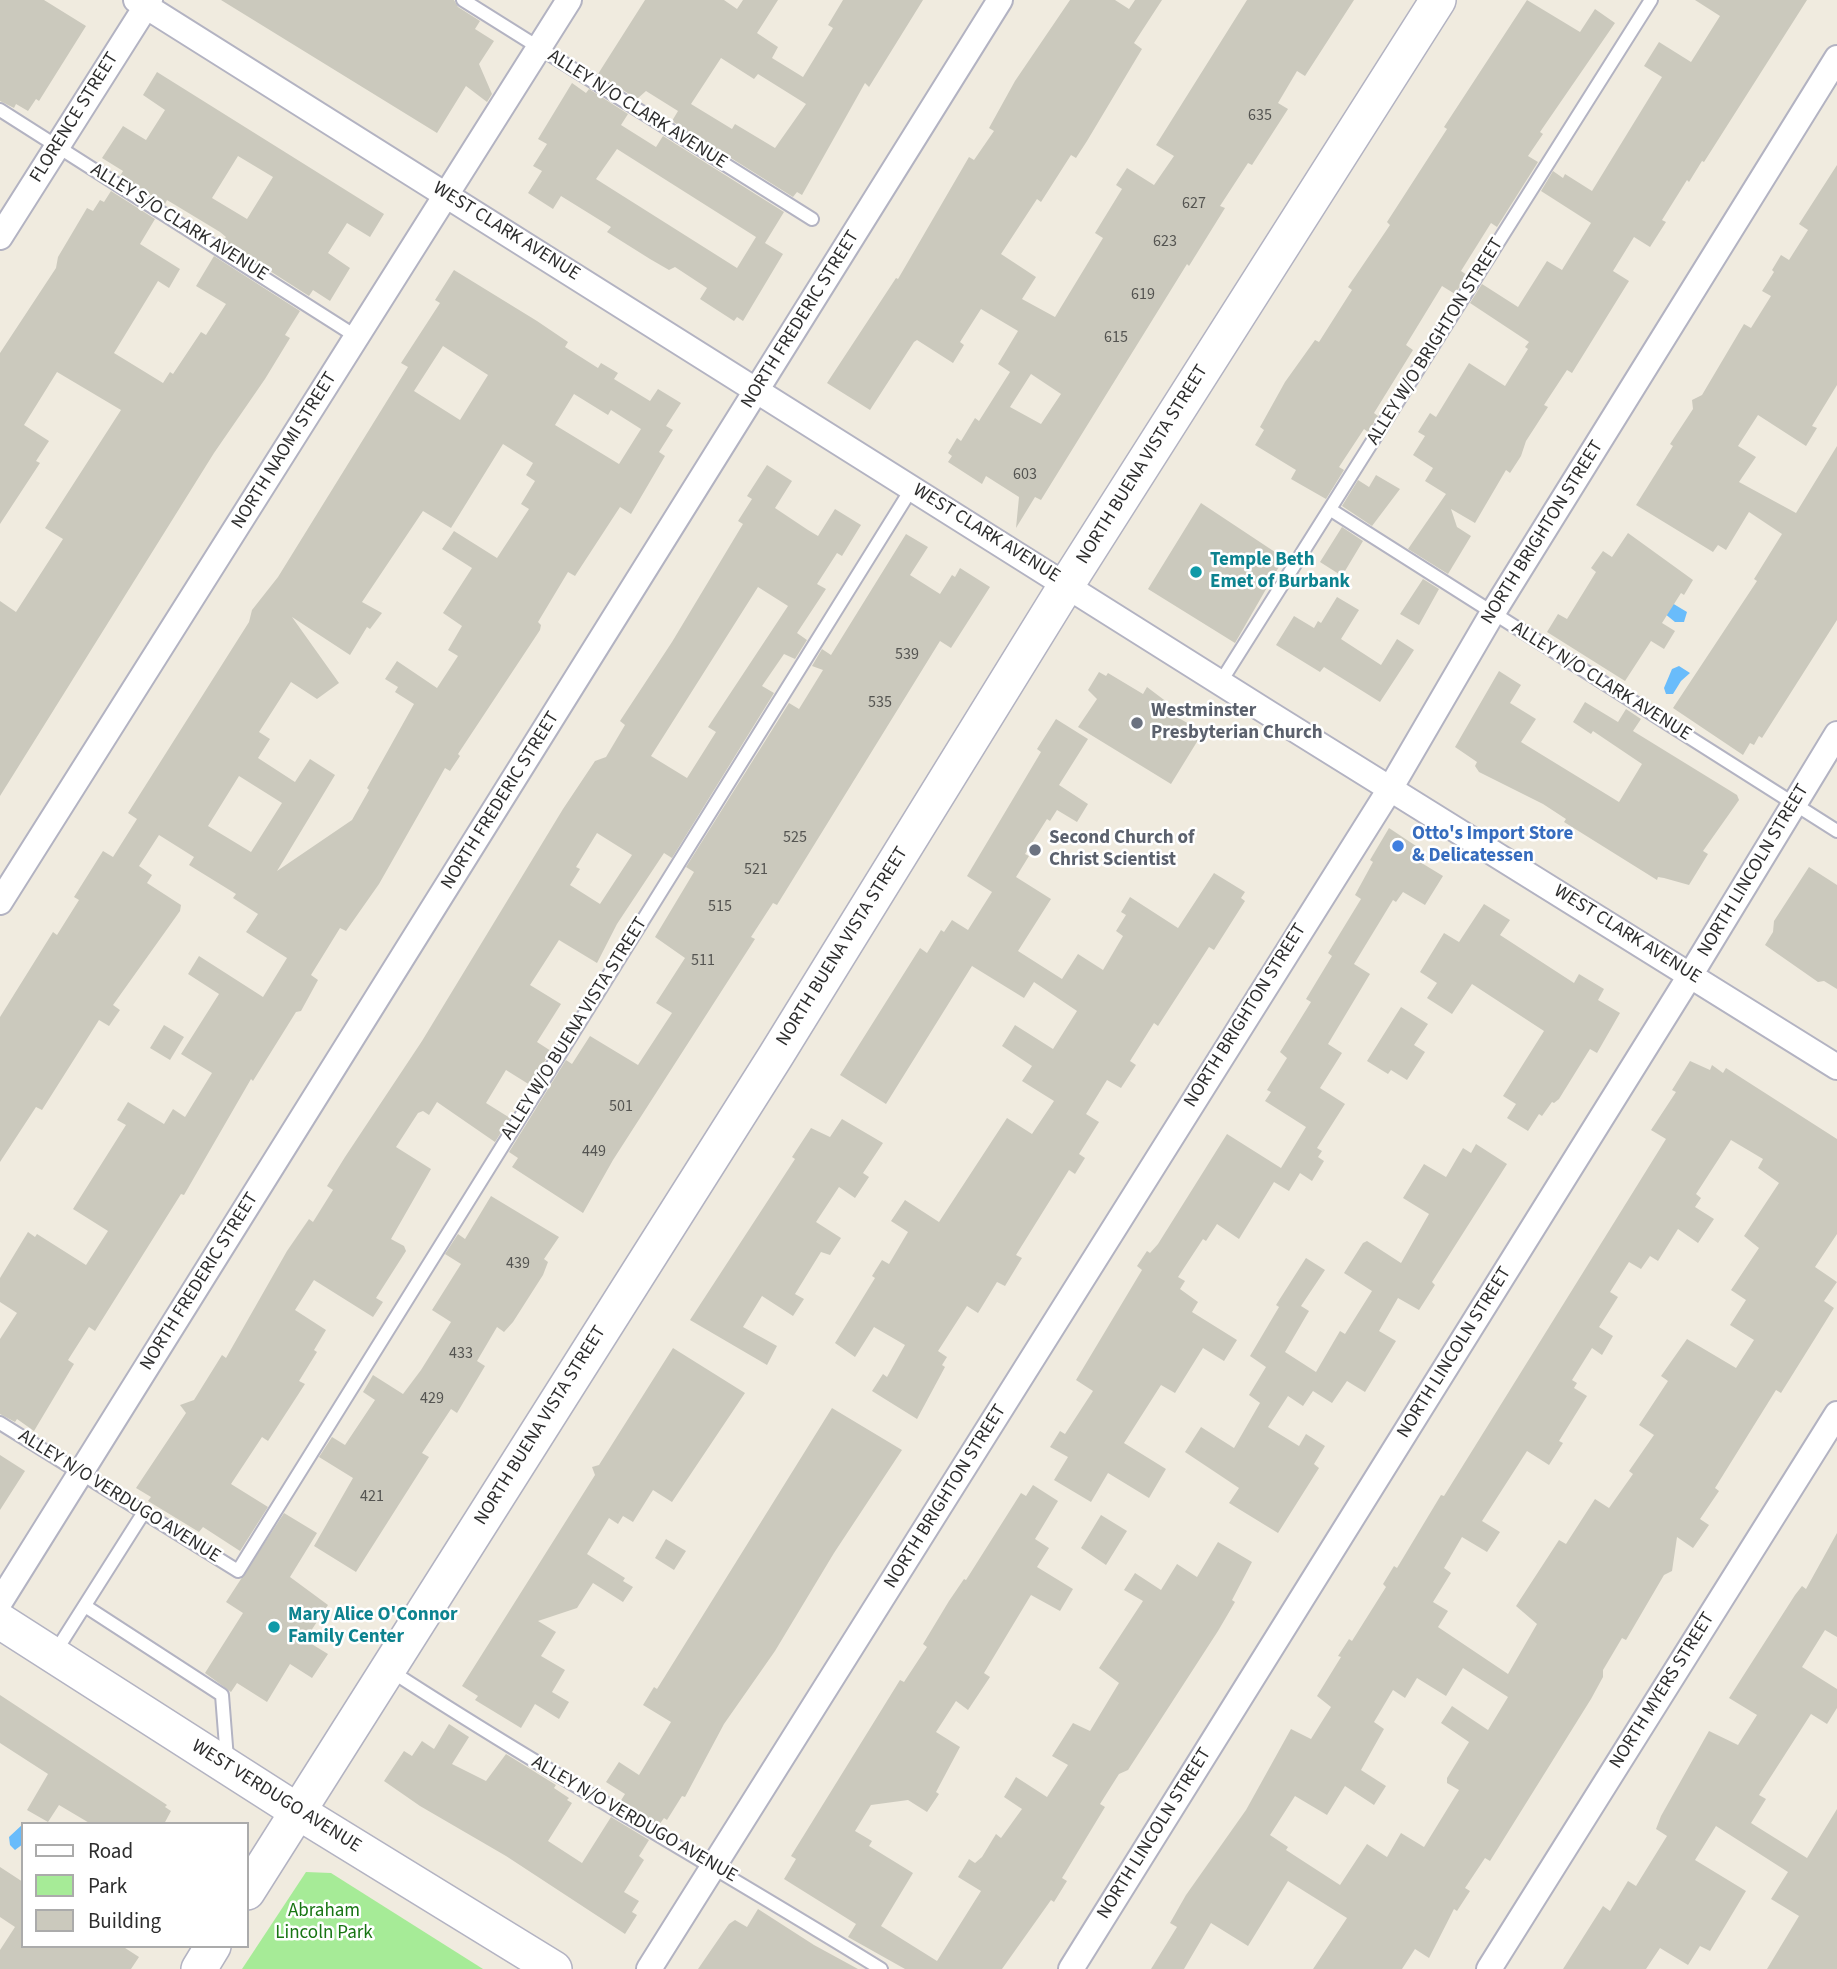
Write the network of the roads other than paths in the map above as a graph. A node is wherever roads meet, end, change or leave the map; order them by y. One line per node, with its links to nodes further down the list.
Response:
1 (463, 0): 7 (lane, ALLEY N/O CLARK AVENUE)
2 (569, 0): 7 (street, NORTH NAOMI STREET)
3 (1000, 0): 15 (street, NORTH FREDERIC STREET)
4 (1438, 0): 18 (main road, NORTH BUENA VISTA STREET)
5 (1651, 0): 17 (lane, ALLEY W/O BRIGHTON STREET)
6 (144, 2): 10 (street, FLORENCE STREET); 11 (street, WEST CLARK AVENUE)
7 (539, 48): 11 (street, NORTH NAOMI STREET); 12 (lane, ALLEY N/O CLARK AVENUE)
8 (1837, 58): 19 (street, NORTH BRIGHTON STREET)
9 (0, 110): 10 (lane, ALLEY S/O CLARK AVENUE)
10 (58, 146): 13 (street, FLORENCE STREET); 14 (lane, ALLEY S/O CLARK AVENUE)
11 (447, 195): 14 (street, NORTH NAOMI STREET); 15 (street, WEST CLARK AVENUE)
12 (812, 219)
13 (0, 237)
14 (358, 337): 25 (street, NORTH NAOMI STREET)
15 (758, 389): 16 (street, WEST CLARK AVENUE); 30 (street, NORTH FREDERIC STREET)
16 (912, 488): 18 (street, WEST CLARK AVENUE); 32 (lane, ALLEY W/O BUENA VISTA STREET)
17 (1331, 510): 19 (lane, ALLEY N/O CLARK AVENUE); 20 (lane, ALLEY W/O BRIGHTON STREET)
18 (1067, 584): 20 (street, WEST CLARK AVENUE); 37 (main road, NORTH BUENA VISTA STREET)
19 (1492, 614): 22 (street, NORTH BRIGHTON STREET); 23 (lane, ALLEY N/O CLARK AVENUE)
20 (1220, 683): 22 (street, WEST CLARK AVENUE)
21 (1837, 734): 23 (street, NORTH LINCOLN STREET)
22 (1390, 789): 26 (street, WEST CLARK AVENUE); 40 (street, NORTH BRIGHTON STREET)
23 (1793, 804): 24 (lane, ALLEY N/O CLARK AVENUE); 26 (street, NORTH LINCOLN STREET)
24 (1837, 831)
25 (0, 902)
26 (1691, 974): 27 (street, WEST CLARK AVENUE); 47 (street, NORTH LINCOLN STREET)
27 (1837, 1067)
28 (1837, 1414): 48 (street, NORTH MYERS STREET)
29 (0, 1423): 30 (lane, ALLEY N/O VERDUGO AVENUE)
30 (81, 1474): 31 (lane, ALLEY N/O VERDUGO AVENUE); 33 (street, NORTH FREDERIC STREET)
31 (144, 1512): 32 (lane, ALLEY N/O VERDUGO AVENUE); 34 (lane)
32 (238, 1571)
33 (0, 1602)
34 (85, 1606): 36 (lane); 38 (lane)
35 (0, 1621): 36 (main road, WEST VERDUGO AVENUE)
36 (54, 1655): 38 (main road, WEST VERDUGO AVENUE)
37 (387, 1669): 39 (main road, NORTH BUENA VISTA STREET); 40 (lane, ALLEY N/O VERDUGO AVENUE)
38 (228, 1767): 39 (main road, WEST VERDUGO AVENUE)
39 (297, 1811): 41 (main road, NORTH BUENA VISTA STREET); 44 (main road, WEST VERDUGO AVENUE)
40 (716, 1866): 45 (street, NORTH BRIGHTON STREET); 46 (lane, ALLEY N/O VERDUGO AVENUE)
41 (248, 1890)
42 (212, 1948): 43 (main road)
43 (199, 1969)
44 (554, 1969)
45 (649, 1969)
46 (881, 1969)
47 (1070, 1969)
48 (1489, 1969)

